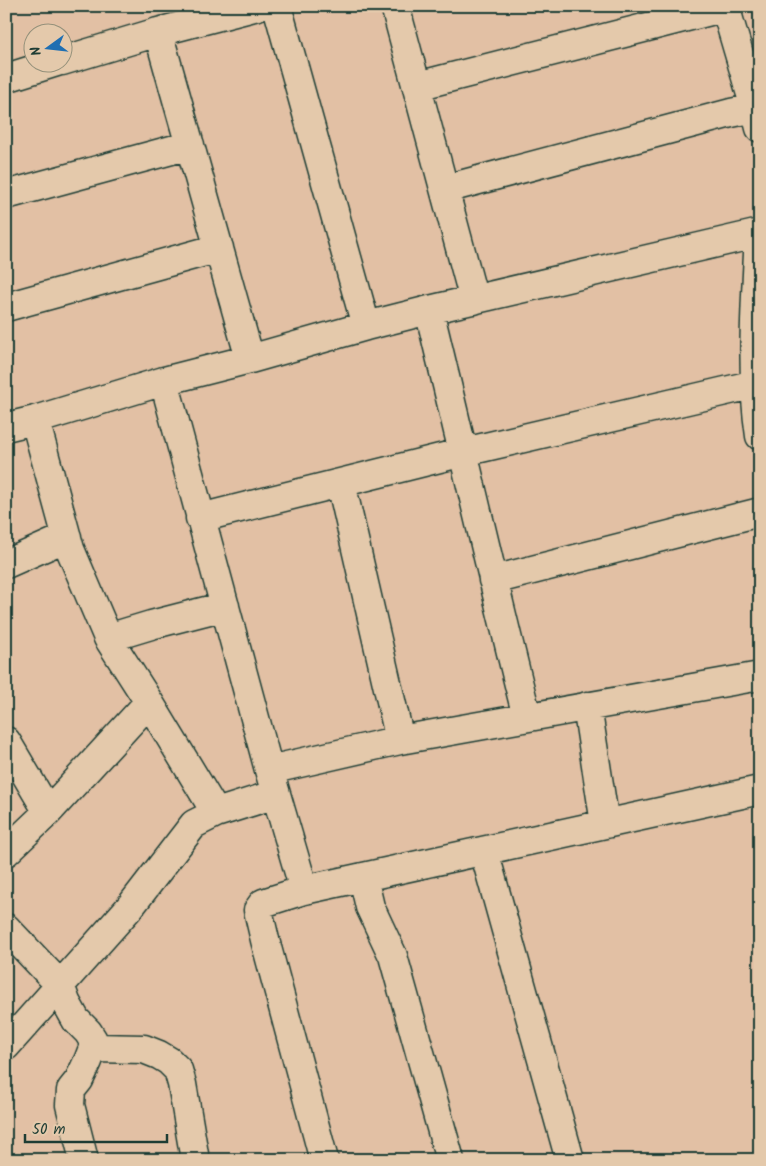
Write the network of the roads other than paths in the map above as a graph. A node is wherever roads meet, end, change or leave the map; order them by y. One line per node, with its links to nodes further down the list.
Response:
1 (258, 6): 5 (street)
2 (277, 6): 19 (street)
3 (395, 6): 9 (street)
4 (727, 7): 9 (street); 10 (street)
5 (158, 32): 6 (street); 11 (street)
6 (72, 58)
7 (25, 72): 8 (street)
8 (6, 78)
9 (417, 86): 12 (street)
10 (758, 118): 12 (street)
11 (190, 145): 13 (street); 15 (street)
12 (445, 189): 16 (street)
13 (6, 195)
14 (760, 233): 16 (street); 22 (street)
15 (218, 248): 17 (street); 20 (street)
16 (474, 300): 18 (street)
17 (6, 307)
18 (429, 310): 19 (street); 26 (street)
19 (366, 326): 20 (street)
20 (250, 359): 21 (street)
21 (164, 381): 23 (street); 29 (street)
22 (758, 383): 25 (street); 26 (street)
23 (35, 420): 24 (street); 30 (street)
24 (6, 427)
25 (760, 436)
26 (464, 452): 27 (street); 32 (street)
27 (341, 483): 29 (street); 39 (street)
28 (760, 512): 32 (street)
29 (200, 518): 33 (street)
30 (67, 537): 31 (street); 34 (street)
31 (6, 564)
32 (493, 580): 38 (street)
33 (225, 606): 34 (street); 41 (street)
34 (108, 638): 36 (street)
35 (760, 676): 37 (street)
36 (149, 702): 43 (street); 44 (street)
37 (587, 706): 38 (street); 45 (street)
38 (527, 717): 39 (street)
39 (400, 740): 41 (street)
40 (6, 741): 43 (street)
41 (273, 782): 44 (street); 49 (street)
42 (760, 790): 45 (street)
43 (48, 812): 47 (street)
44 (216, 813): 51 (street)
45 (605, 824): 46 (street)
46 (484, 851): 48 (street); 58 (street)
47 (6, 852)
48 (363, 877): 49 (street); 57 (street)
49 (304, 890): 56 (street)
50 (6, 928): 51 (street)
51 (60, 985): 52 (street); 53 (street)
52 (6, 1046)
53 (93, 1048): 54 (street); 55 (street)
54 (84, 1160)
55 (195, 1160)
56 (324, 1160)
57 (450, 1160)
58 (570, 1160)

